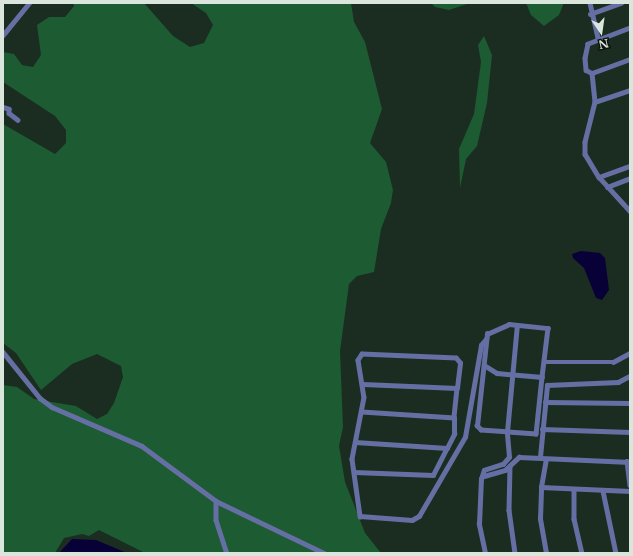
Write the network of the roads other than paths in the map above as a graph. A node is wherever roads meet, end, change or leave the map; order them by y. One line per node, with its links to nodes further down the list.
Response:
1 (29, 3): 6 (street)
2 (590, 3): 4 (street)
3 (621, 3): 4 (street)
4 (590, 14): 7 (street)
5 (630, 28): 7 (street)
6 (3, 35)
7 (598, 39): 9 (street)
8 (630, 59): 9 (street)
9 (592, 73): 11 (street)
10 (630, 90): 11 (street)
11 (595, 102): 15 (street)
12 (3, 107): 13 (street)
13 (18, 120)
14 (630, 166): 15 (street)
15 (599, 177): 17 (street)
16 (630, 178): 17 (street)
17 (607, 187): 18 (street)
18 (630, 211)
19 (517, 325): 20 (street); 23 (street); 25 (street)
20 (486, 339): 24 (street); 43 (street)
21 (3, 352): 50 (street)
22 (630, 353): 23 (street)
23 (544, 362): 26 (street)
24 (484, 365): 25 (street); 35 (street)
25 (512, 374): 26 (street); 35 (street)
26 (542, 376): 35 (street)
27 (630, 376): 30 (street)
28 (363, 384): 29 (street); 29 (street); 32 (street)
29 (457, 388): 33 (street)
30 (545, 402): 31 (street); 34 (street)
31 (630, 403)
32 (362, 412): 33 (street); 37 (street)
33 (454, 418): 38 (street)
34 (542, 429): 36 (street); 39 (street)
35 (507, 432): 44 (street)
36 (630, 432)
37 (355, 442): 38 (street); 43 (street)
38 (447, 448): 43 (street)
39 (540, 457): 40 (street); 42 (street)
40 (546, 460): 41 (street); 46 (street)
41 (629, 461): 45 (street)
42 (510, 466): 44 (street); 54 (street)
43 (354, 472)
44 (484, 476): 53 (street)
45 (630, 485)
46 (541, 487): 47 (street); 55 (street)
47 (574, 490): 48 (street); 56 (street)
48 (603, 491): 49 (street); 57 (street)
49 (630, 491)
50 (216, 501): 51 (street); 52 (street)
51 (228, 553)
52 (324, 553)
53 (485, 553)
54 (515, 553)
55 (546, 553)
56 (582, 553)
57 (616, 553)

